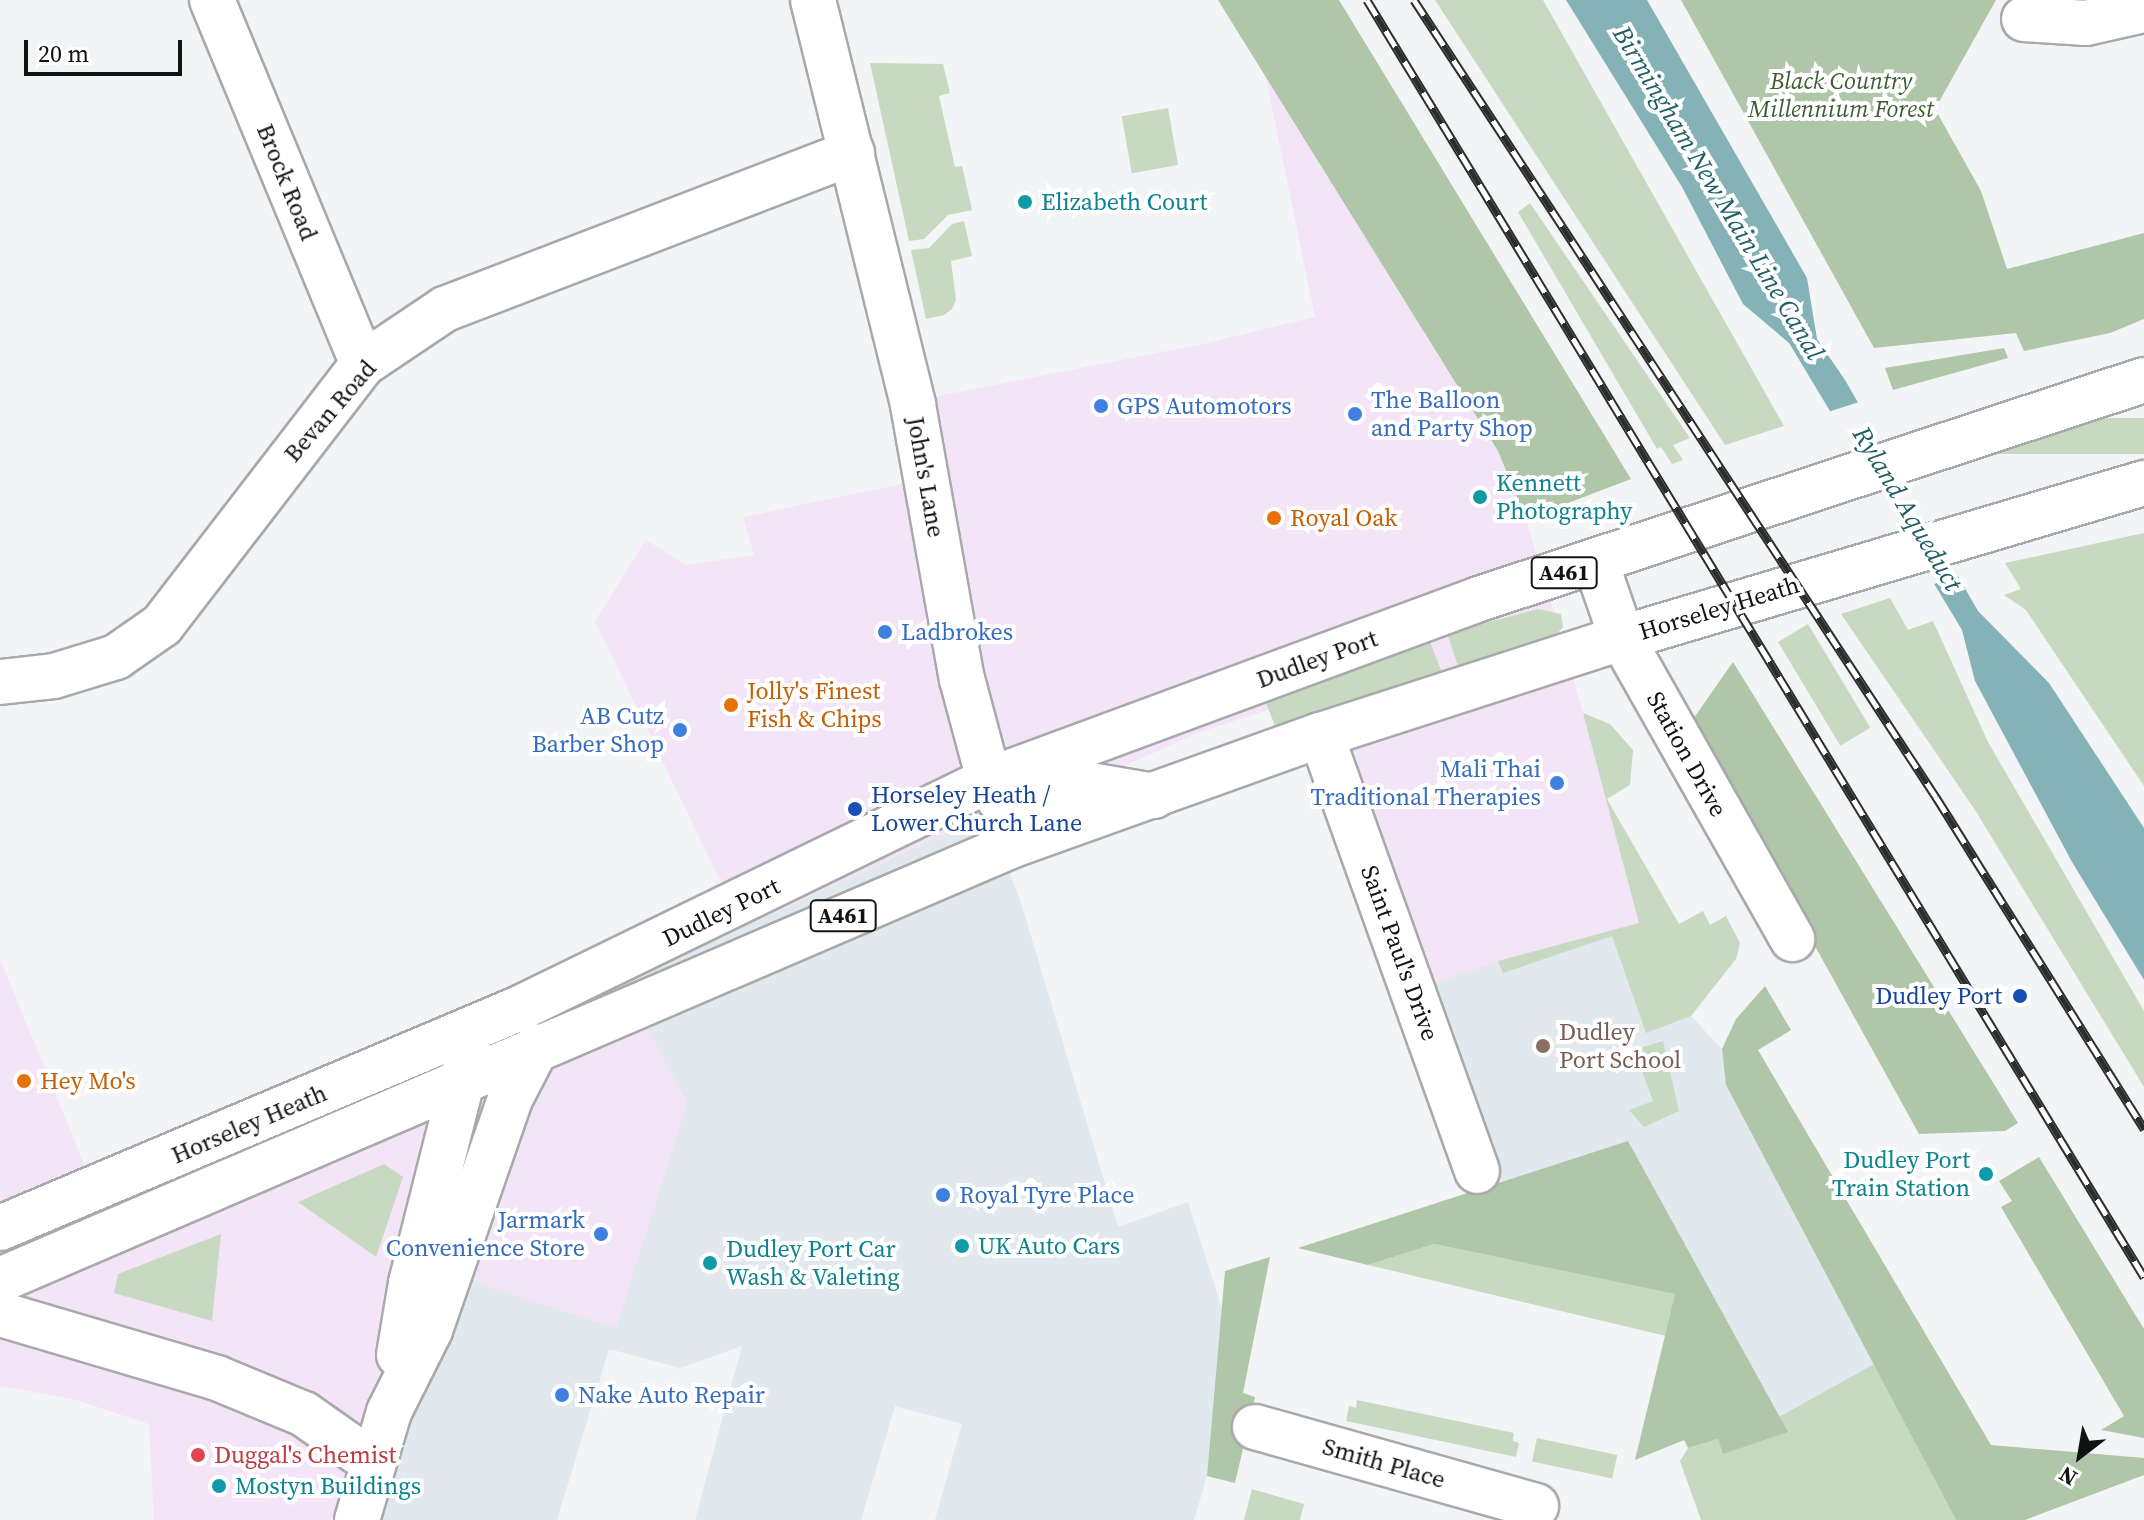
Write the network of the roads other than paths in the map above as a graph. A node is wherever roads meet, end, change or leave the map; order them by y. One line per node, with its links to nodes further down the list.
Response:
1 (212, 0): 6 (main road, Brock Road)
2 (813, 0): 5 (main road, John's Lane)
3 (2144, 10): 4 (main road)
4 (2024, 19)
5 (852, 153): 6 (main road, Bevan Road); 13 (main road, John's Lane)
6 (363, 364): 11 (main road, Bevan Road)
7 (2144, 380): 9 (main road, Dudley Port / A461)
8 (2144, 483): 10 (main road, Horseley Heath / A461)
9 (1596, 563): 10 (main road, Station Drive); 13 (main road, Dudley Port / A461)
10 (1622, 638): 12 (main road, Dudley Port / A461); 15 (main road, Station Drive)
11 (0, 682)
12 (1321, 735): 14 (main road, Dudley Port / A461); 18 (main road, Saint Paul's Drive)
13 (989, 780): 14 (main road); 16 (main road, Dudley Port / A461)
14 (1154, 796): 16 (main road, Dudley Port / A461)
15 (1792, 939)
16 (518, 1024): 17 (main road); 19 (main road, Horseley Heath / A461); 22 (main road)
17 (463, 1080): 20 (main road, Horseley Heath); 22 (main road)
18 (1477, 1171)
19 (0, 1228)
20 (0, 1280)
21 (0, 1314): 24 (main road)
22 (389, 1412): 24 (main road)
23 (1255, 1427): 25 (main road, Smith Place)
24 (372, 1462): 26 (main road)
25 (1518, 1508)
26 (357, 1520)

